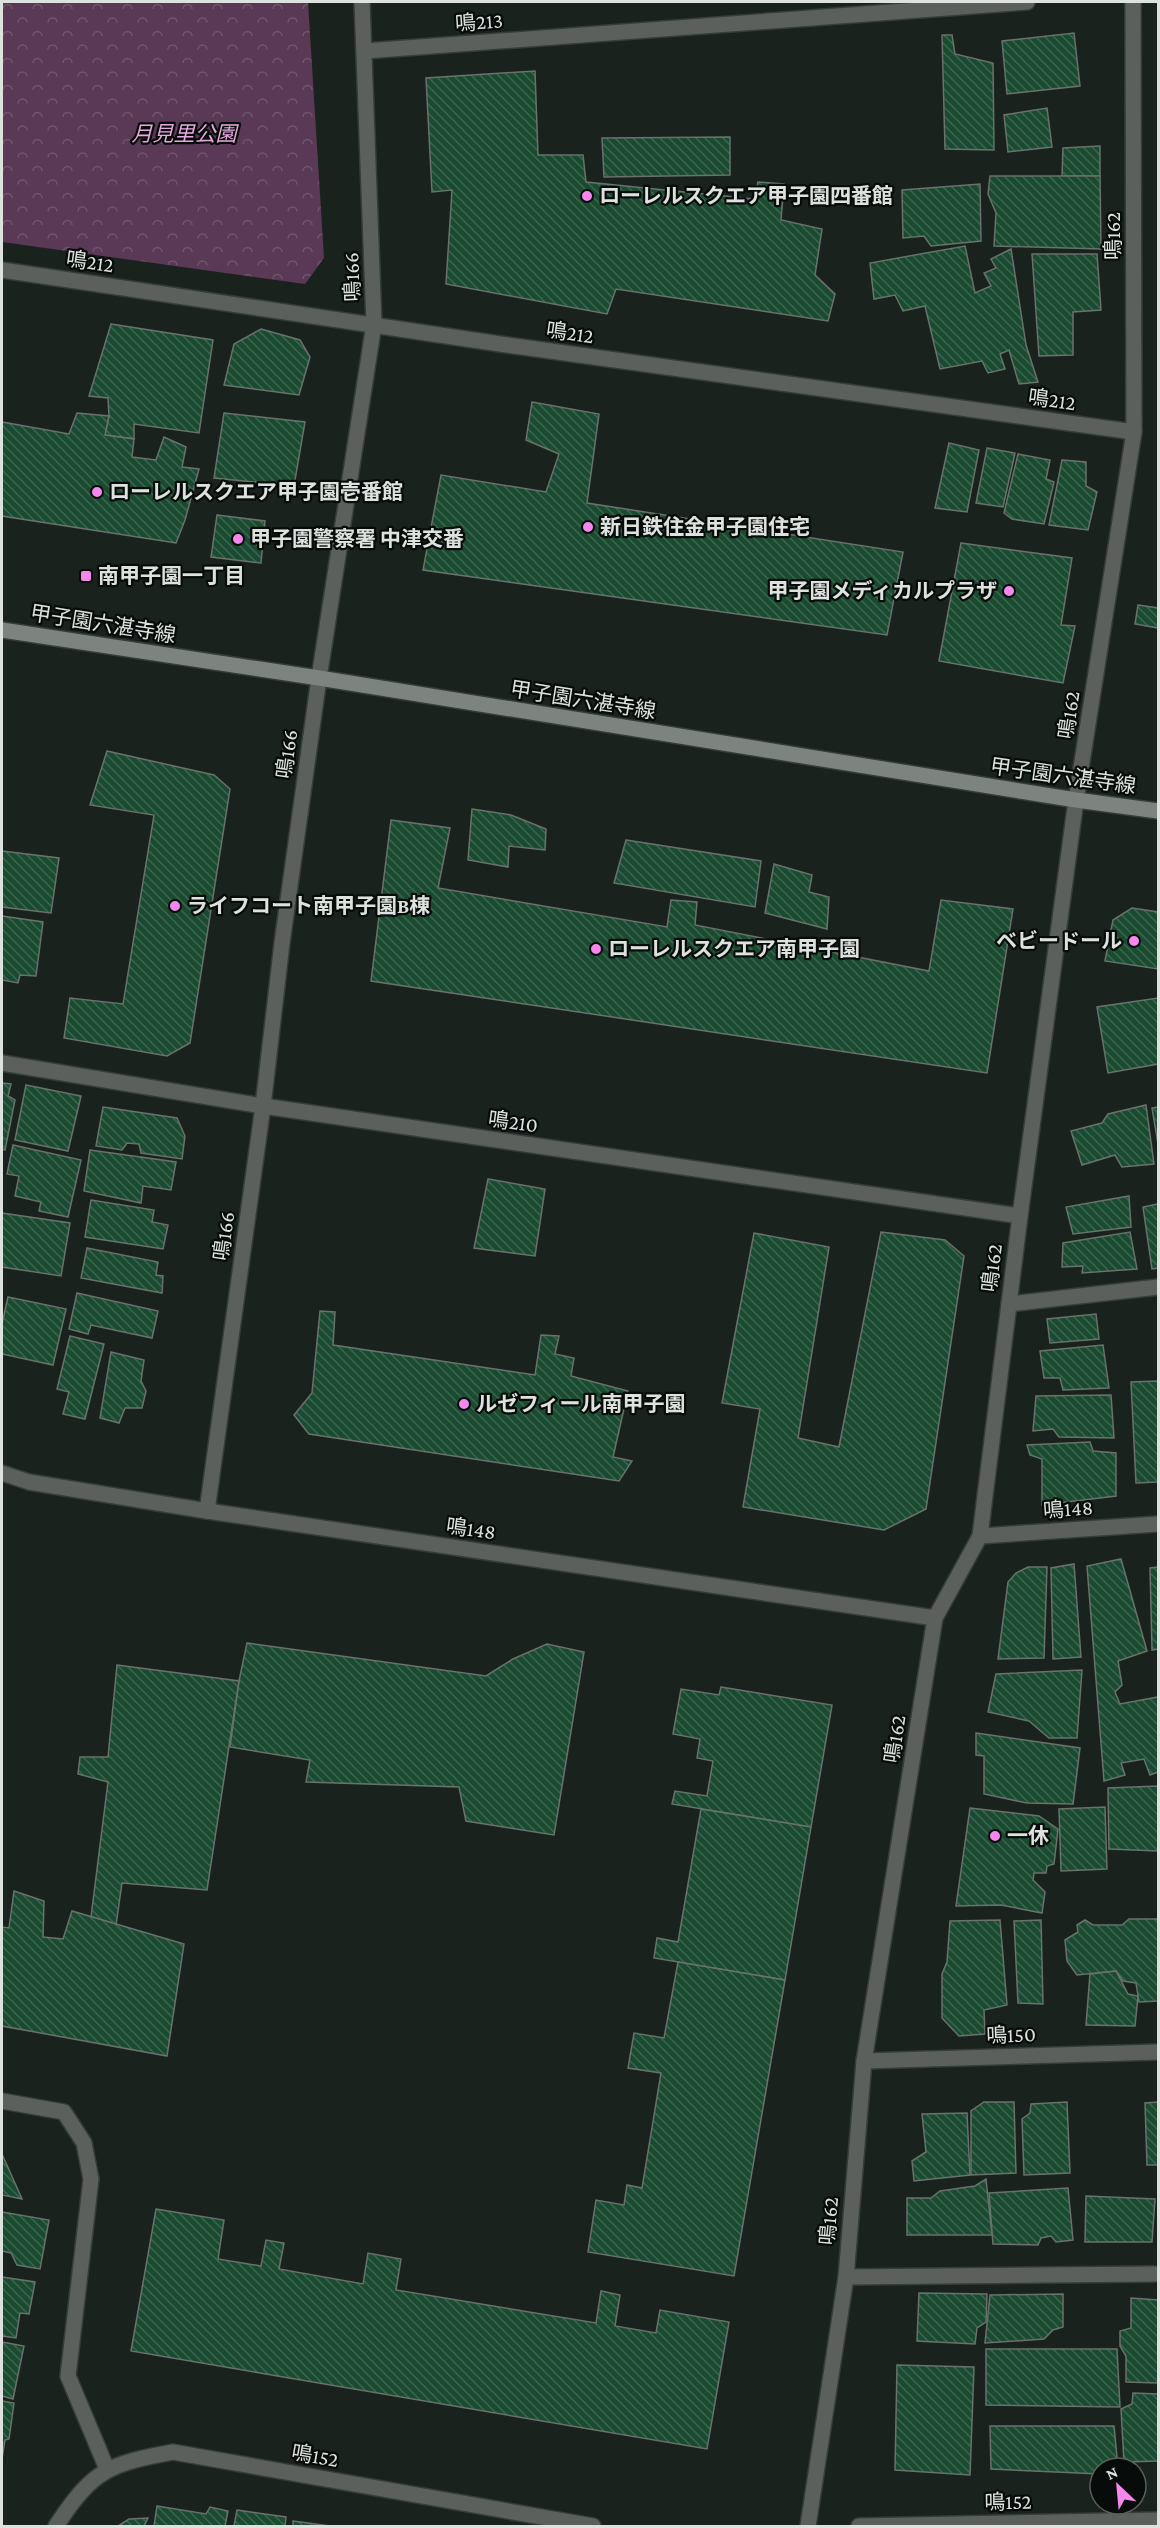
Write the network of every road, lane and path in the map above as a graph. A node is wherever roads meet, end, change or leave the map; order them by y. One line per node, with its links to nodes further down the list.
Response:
1 (362, 2): 4 (street, 鳴166)
2 (1027, 2): 4 (street, 鳴213)
3 (1133, 2): 7 (street, 鳴162)
4 (365, 51): 6 (street, 鳴166)
5 (2, 270): 6 (street, 鳴212)
6 (374, 324): 7 (street, 鳴212); 9 (street, 鳴166)
7 (1134, 432): 10 (street, 鳴162)
8 (2, 630): 9 (main road, 甲子園六湛寺線)
9 (319, 678): 10 (main road, 甲子園六湛寺線); 13 (street, 鳴166)
10 (1076, 800): 11 (main road, 甲子園六湛寺線); 14 (street, 鳴162)
11 (1158, 811)
12 (2, 1064): 13 (street, 鳴210)
13 (263, 1106): 14 (street, 鳴210); 18 (street, 鳴166)
14 (1020, 1216): 16 (street, 鳴162)
15 (1158, 1287): 16 (street)
16 (1009, 1304): 20 (street, 鳴162)
17 (2, 1473): 18 (street, 鳴148)
18 (207, 1511): 21 (street, 鳴148)
19 (1158, 1524): 20 (street, 鳴148)
20 (980, 1536): 21 (street, 鳴162)
21 (935, 1618): 23 (street, 鳴162)
22 (1158, 2052): 23 (street, 鳴150)
23 (864, 2061): 26 (street, 鳴162)
24 (2, 2101): 27 (street)
25 (1155, 2274): 26 (street)
26 (846, 2277): 31 (street, 鳴162)
27 (107, 2469): 29 (street, 鳴152); 30 (street, 鳴152)
28 (1158, 2520): 32 (street, 鳴152)
29 (56, 2526)
30 (593, 2526)
31 (808, 2526)
32 (859, 2526)

